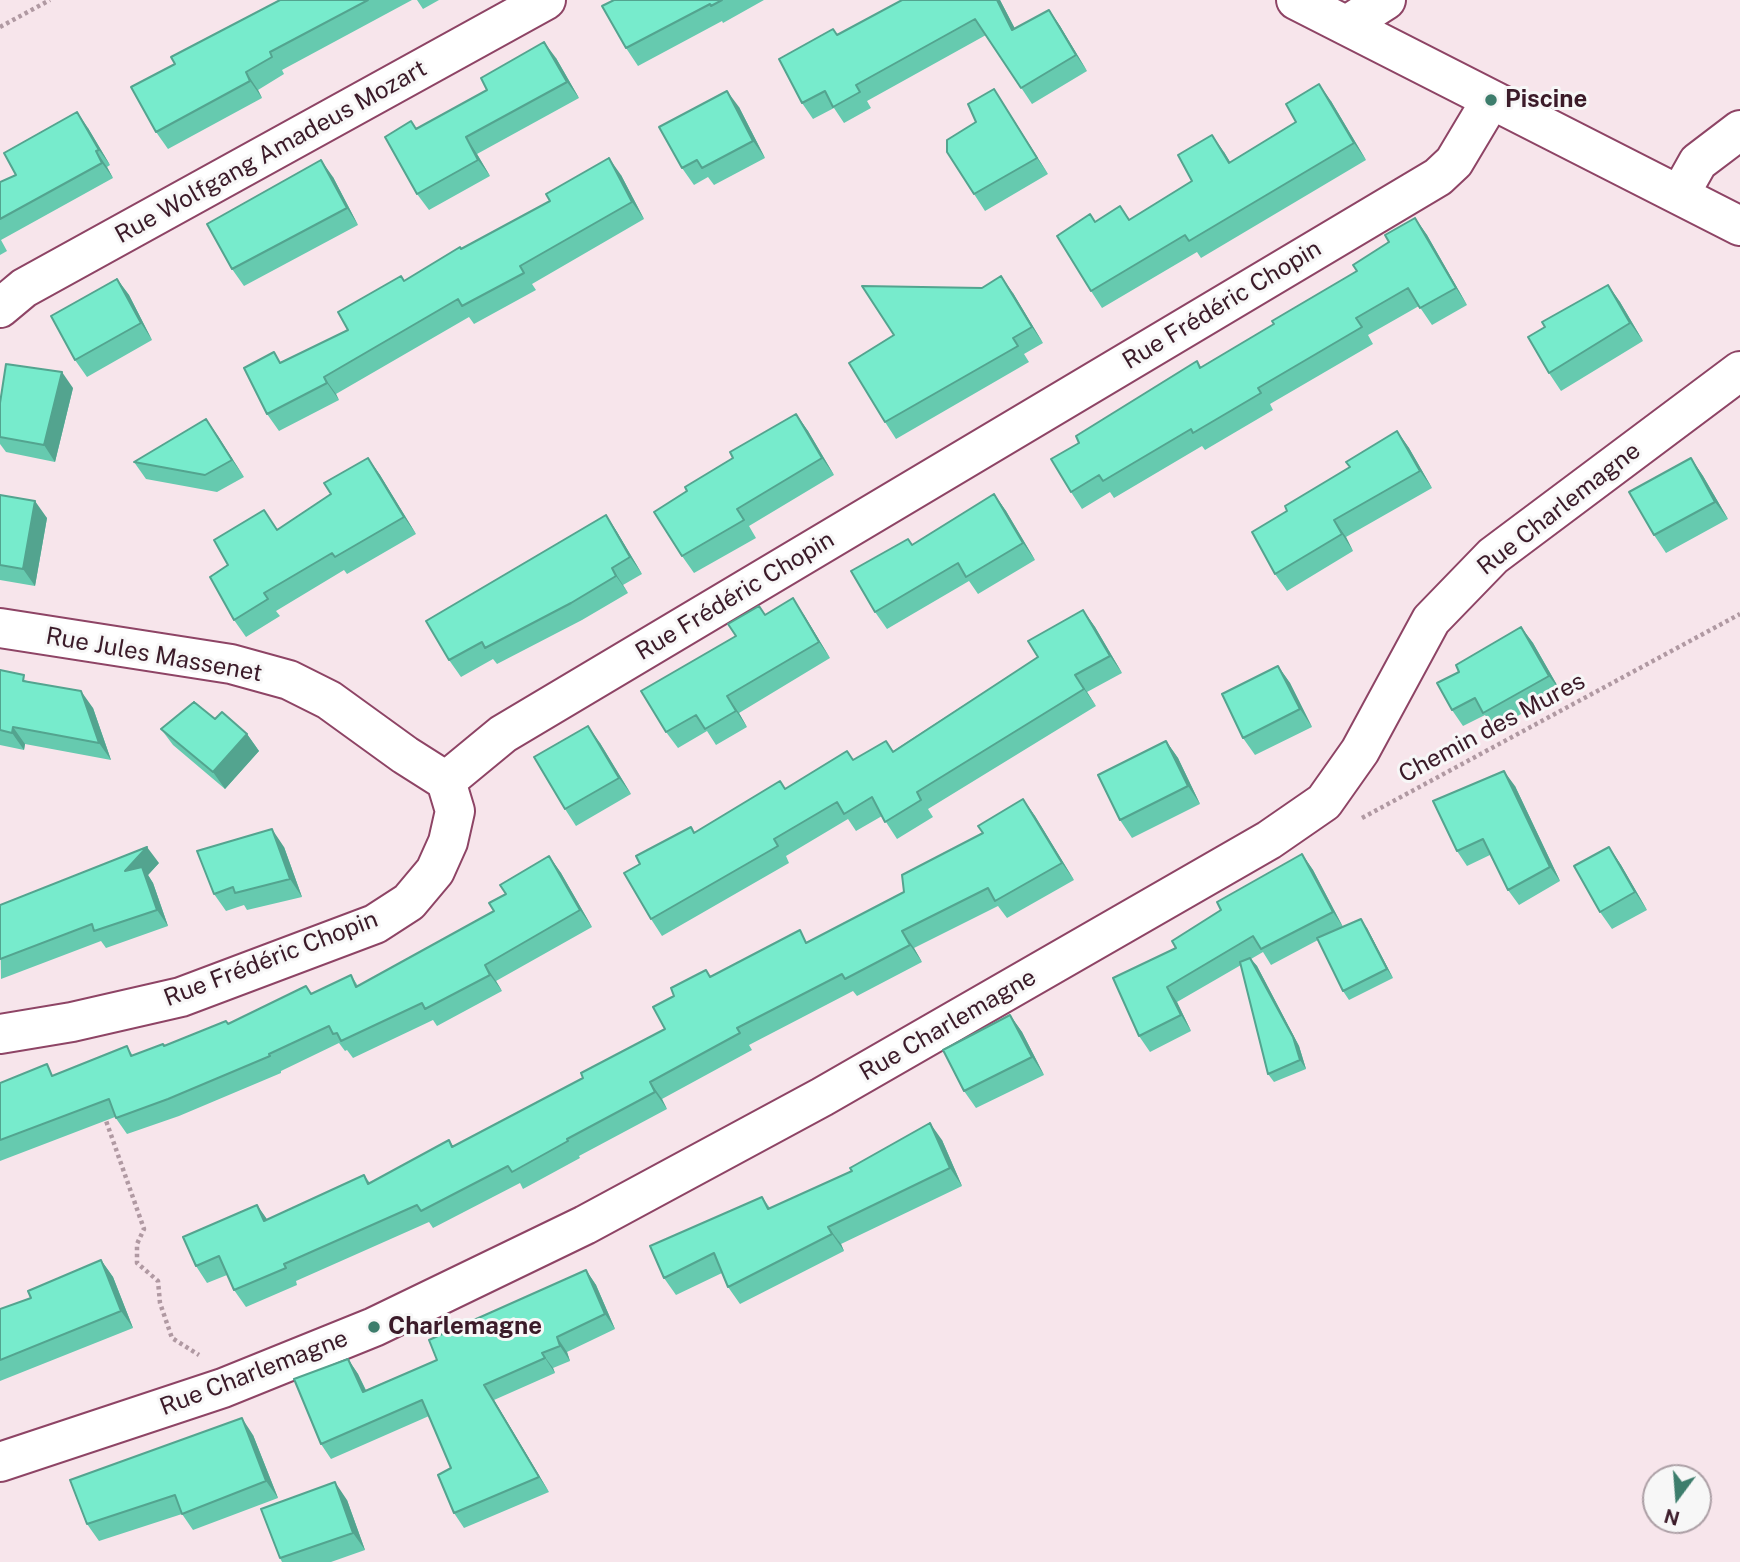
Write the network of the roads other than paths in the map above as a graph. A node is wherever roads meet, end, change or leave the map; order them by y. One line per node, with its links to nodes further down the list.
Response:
1 (546, 0): 9 (street, Rue Wolfgang Amadeus Mozart)
2 (1296, 0): 4 (street)
3 (1387, 0): 4 (street)
4 (1347, 25): 5 (street)
5 (1491, 100): 7 (street); 12 (street, Rue Frédéric Chopin)
6 (1740, 130): 7 (street)
7 (1680, 194): 8 (street)
8 (1740, 226)
9 (0, 308)
10 (1740, 371): 14 (street, Rue Charlemagne)
11 (0, 628): 12 (street, Rue Jules Massenet)
12 (446, 781): 13 (street, Rue Frédéric Chopin)
13 (0, 1034)
14 (0, 1462)

